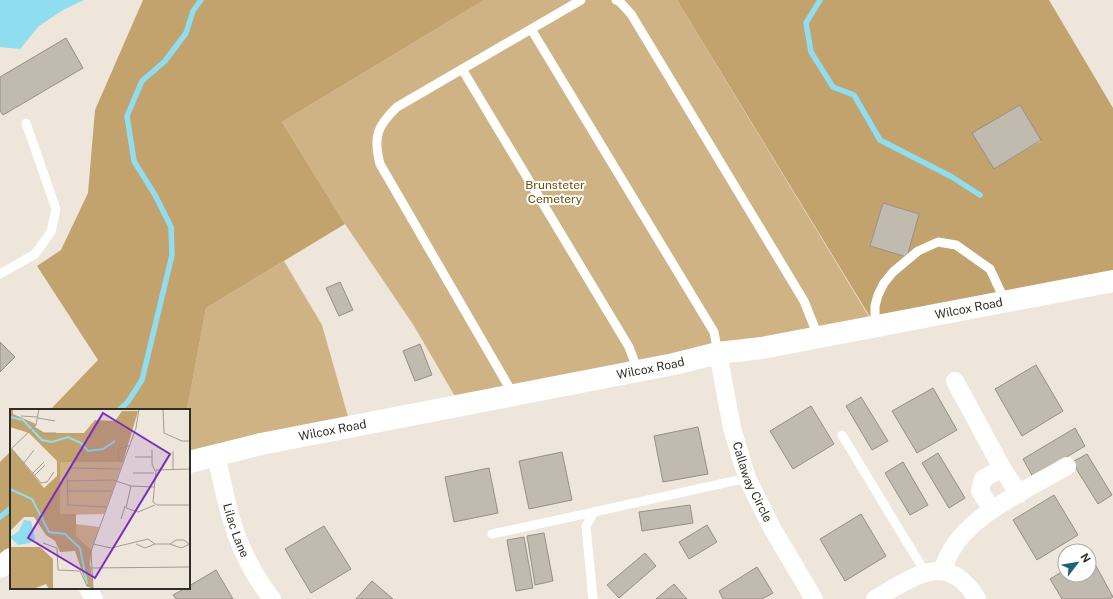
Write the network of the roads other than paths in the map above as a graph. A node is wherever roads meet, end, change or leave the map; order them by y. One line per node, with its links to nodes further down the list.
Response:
1 (581, 0): 3 (lane)
2 (616, 0): 10 (lane)
3 (531, 29): 4 (lane); 11 (lane)
4 (462, 69): 12 (lane); 14 (lane)
5 (26, 123): 6 (lane)
6 (0, 274)
7 (1113, 281): 8 (street, Wilcox Road)
8 (1005, 301): 9 (street, Wilcox Road); 9 (lane)
9 (875, 325): 10 (street, Wilcox Road)
10 (818, 336): 11 (street, Wilcox Road)
11 (718, 353): 12 (street, Wilcox Road); 20 (street, Callaway Circle)
12 (638, 371): 14 (street, Wilcox Road)
13 (955, 381): 19 (street)
14 (513, 394): 16 (street, Wilcox Road)
15 (842, 435): 27 (lane)
16 (216, 454): 17 (street, Wilcox Road); 30 (street, Lilac Lane)
17 (190, 462)
18 (1067, 466): 21 (street)
19 (1002, 468): 21 (street); 22 (street)
20 (747, 478): 23 (lane); 32 (street, Callaway Circle)
21 (1019, 494): 22 (street)
22 (992, 510): 27 (street)
23 (594, 512): 24 (lane); 31 (lane)
24 (492, 534)
25 (10, 560): 26 (street)
26 (0, 567)
27 (934, 571): 33 (street); 34 (street)
28 (89, 589): 29 (street)
29 (94, 599)
30 (272, 599)
31 (593, 599)
32 (814, 599)
33 (875, 599)
34 (977, 599)

